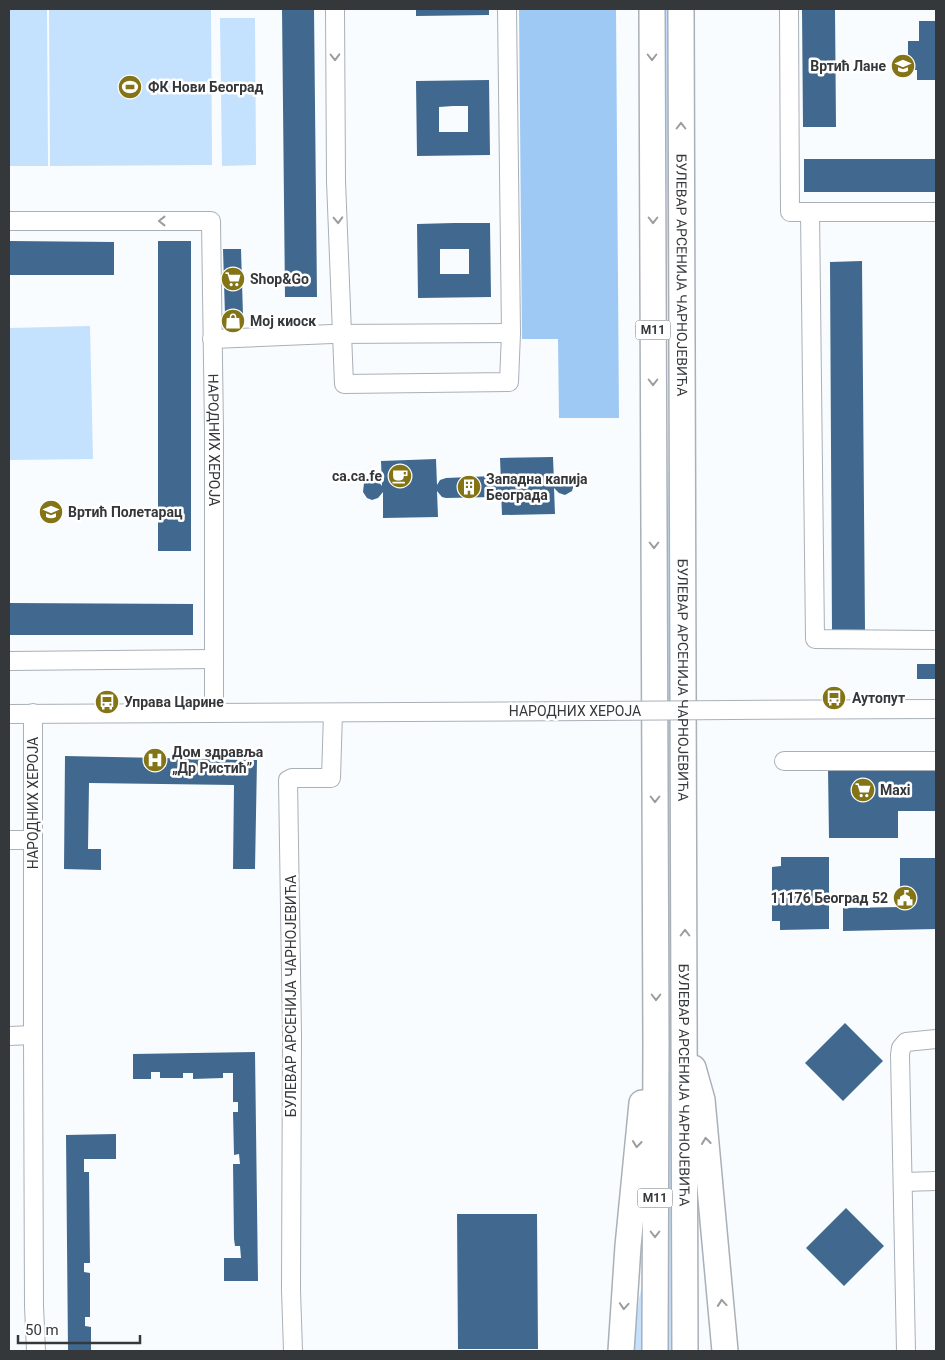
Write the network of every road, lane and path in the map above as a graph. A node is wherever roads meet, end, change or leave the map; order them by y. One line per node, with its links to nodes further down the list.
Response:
1 (335, 9): 10 (street, one-way to 10)
2 (507, 9): 9 (street)
3 (652, 9): 27 (highway, БУЛЕВАР АРСЕНИЈА ЧАРНОЈЕВИЋА / M11, one-way to 27)
4 (681, 9): 28 (highway, БУЛЕВАР АРСЕНИЈА ЧАРНОЈЕВИЋА / M11, one-way to 4)
5 (789, 9): 6 (street)
6 (810, 212): 7 (street); 12 (street)
7 (936, 212)
8 (9, 221): 11 (street, НАРОДНИХ ХЕРОЈА, one-way to 8)
9 (511, 332): 10 (street); 10 (street)
10 (342, 334): 11 (street)
11 (212, 339): 13 (street, НАРОДНИХ ХЕРОЈА)
12 (936, 640)
13 (214, 659): 14 (street); 17 (street, НАРОДНИХ ХЕРОЈА)
14 (9, 661)
15 (936, 709): 16 (street, НАРОДНИХ ХЕРОЈА, bridge)
16 (333, 712): 17 (street, НАРОДНИХ ХЕРОЈА); 32 (street, БУЛЕВАР АРСЕНИЈА ЧАРНОЈЕВИЋА)
17 (214, 713): 19 (street, НАРОДНИХ ХЕРОЈА)
18 (9, 714): 19 (street, НАРОДНИХ ХЕРОЈА)
19 (33, 714): 23 (street, НАРОДНИХ ХЕРОЈА)
20 (936, 761): 21 (street)
21 (784, 762)
22 (9, 840): 23 (street)
23 (33, 840): 24 (street, НАРОДНИХ ХЕРОЈА)
24 (33, 1035): 25 (street); 31 (street, НАРОДНИХ ХЕРОЈА)
25 (9, 1036)
26 (936, 1039): 30 (street)
27 (656, 1045): 33 (highway, one-way to 33); 34 (highway, БУЛЕВАР АРСЕНИЈА ЧАРНОЈЕВИЋА / M11, one-way to 34)
28 (685, 1051): 35 (highway, БУЛЕВАР АРСЕНИЈА ЧАРНОЈЕВИЋА / M11); 36 (highway, one-way to 28)
29 (936, 1181): 30 (street)
30 (903, 1182): 37 (street)
31 (36, 1351)
32 (293, 1351)
33 (621, 1351)
34 (655, 1351)
35 (685, 1351)
36 (726, 1351)
37 (906, 1351)

